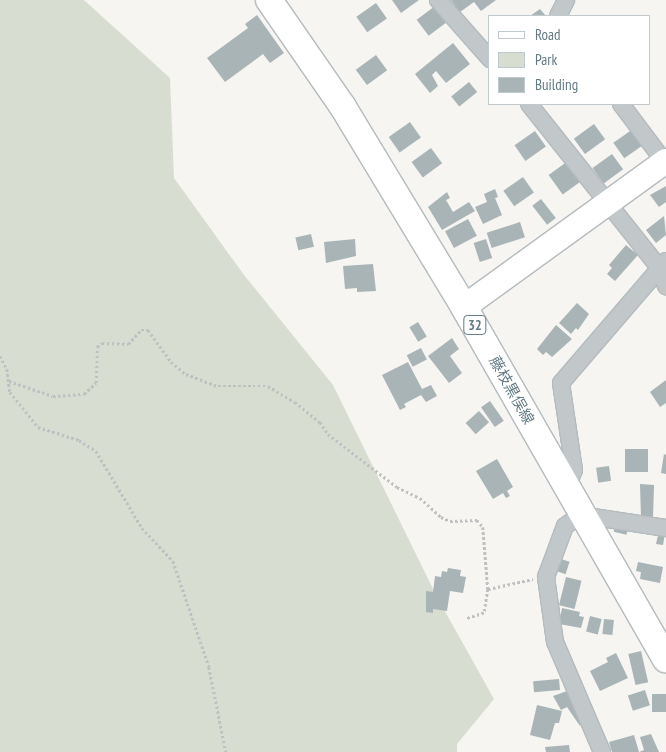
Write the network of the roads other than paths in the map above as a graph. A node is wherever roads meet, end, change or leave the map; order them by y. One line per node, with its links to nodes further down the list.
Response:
1 (269, 0): 12 (main road, 藤枝黒俣線 / 32)
2 (438, 0): 5 (street)
3 (566, 0): 4 (street)
4 (558, 15)
5 (488, 57)
6 (530, 105): 9 (street)
7 (622, 105): 8 (street)
8 (665, 162): 9 (street)
9 (608, 200): 10 (street); 12 (street)
10 (662, 264): 11 (street); 13 (street)
11 (666, 286)
12 (464, 307): 13 (main road, 藤枝黒俣線 / 32)
13 (566, 488): 14 (main road, 藤枝黒俣線 / 32)
14 (581, 515): 15 (street); 16 (main road, 藤枝黒俣線 / 32); 17 (street)
15 (666, 528)
16 (666, 659)
17 (602, 752)

